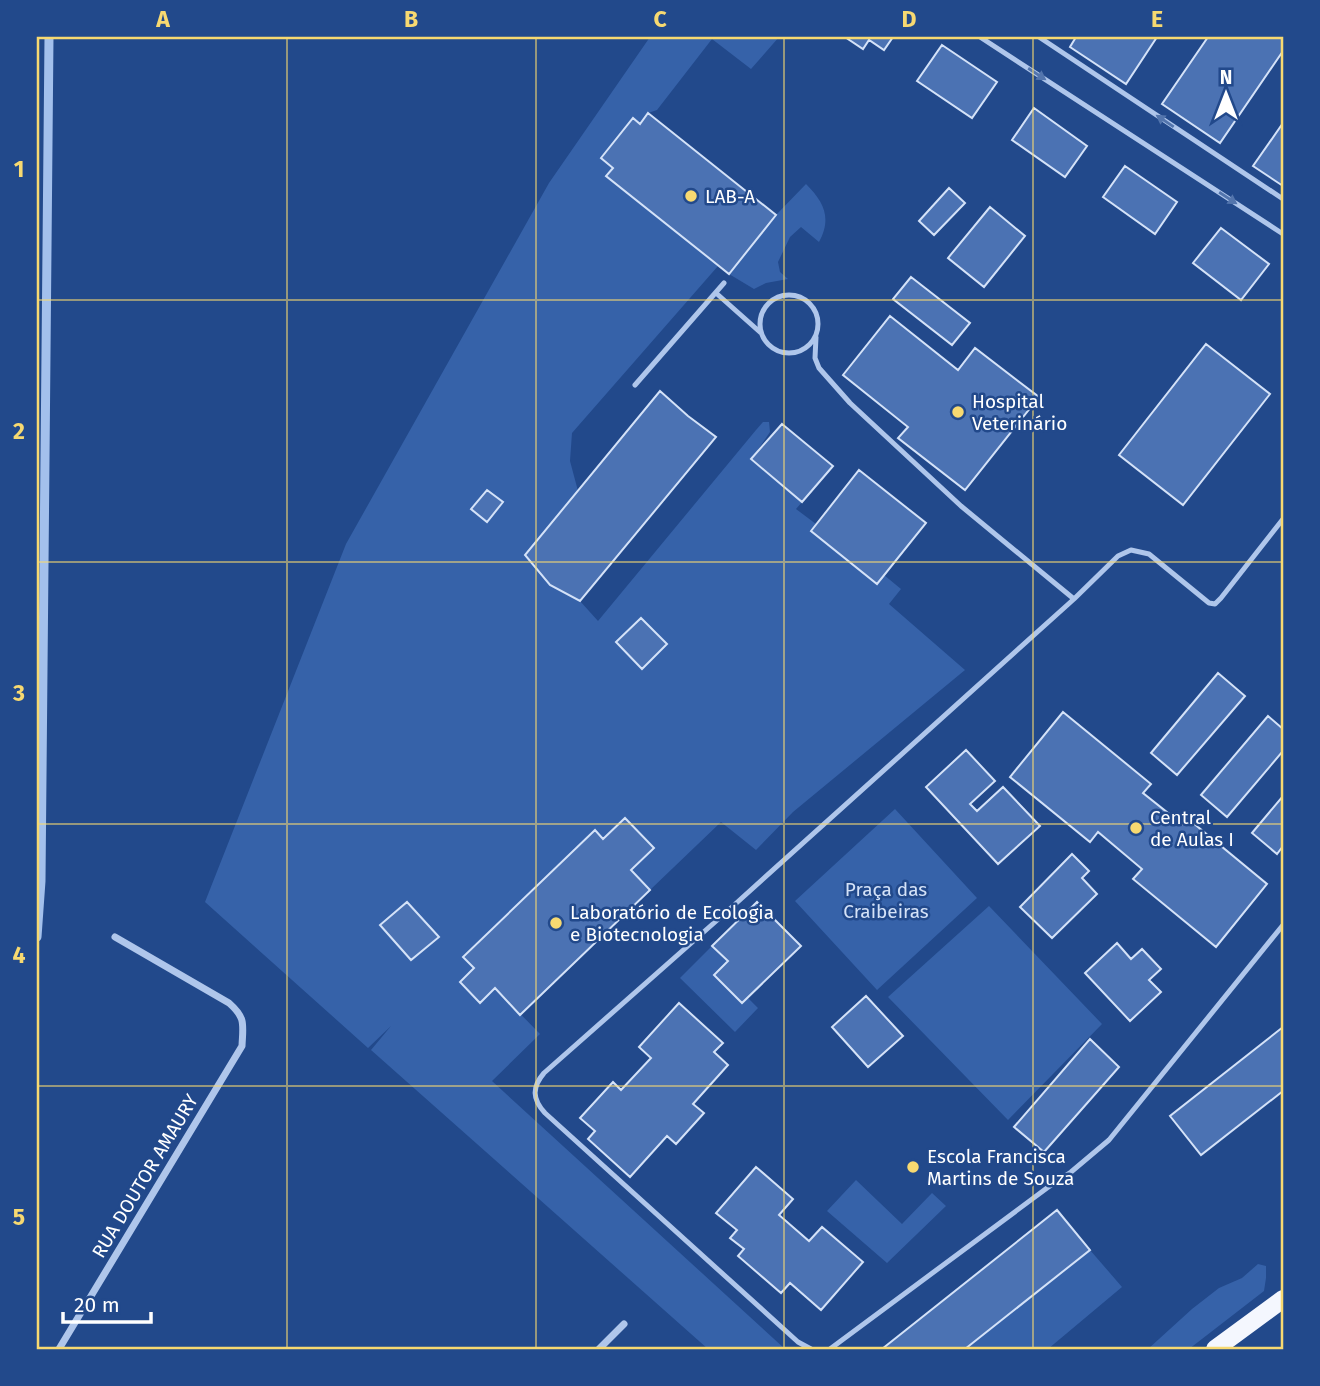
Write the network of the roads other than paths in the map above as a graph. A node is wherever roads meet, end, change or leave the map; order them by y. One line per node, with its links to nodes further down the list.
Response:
1 (979, 37): 4 (lane, one-way to 4)
2 (1039, 37): 3 (lane, one-way to 2)
3 (1283, 199)
4 (1283, 234)
5 (724, 283): 6 (lane)
6 (716, 293): 7 (lane); 9 (lane)
7 (762, 333): 8 (lane); 8 (lane)
8 (816, 337): 11 (lane)
9 (635, 385)
10 (1283, 519): 11 (lane)
11 (1074, 599): 18 (lane)
12 (1283, 925): 19 (lane)
13 (115, 937): 16 (street, RUA DOUTOR AMAURY)
14 (1283, 1299): 20 (main road)
15 (624, 1324): 17 (street)
16 (59, 1349)
17 (599, 1349)
18 (811, 1349)
19 (830, 1349)
20 (1215, 1349)

